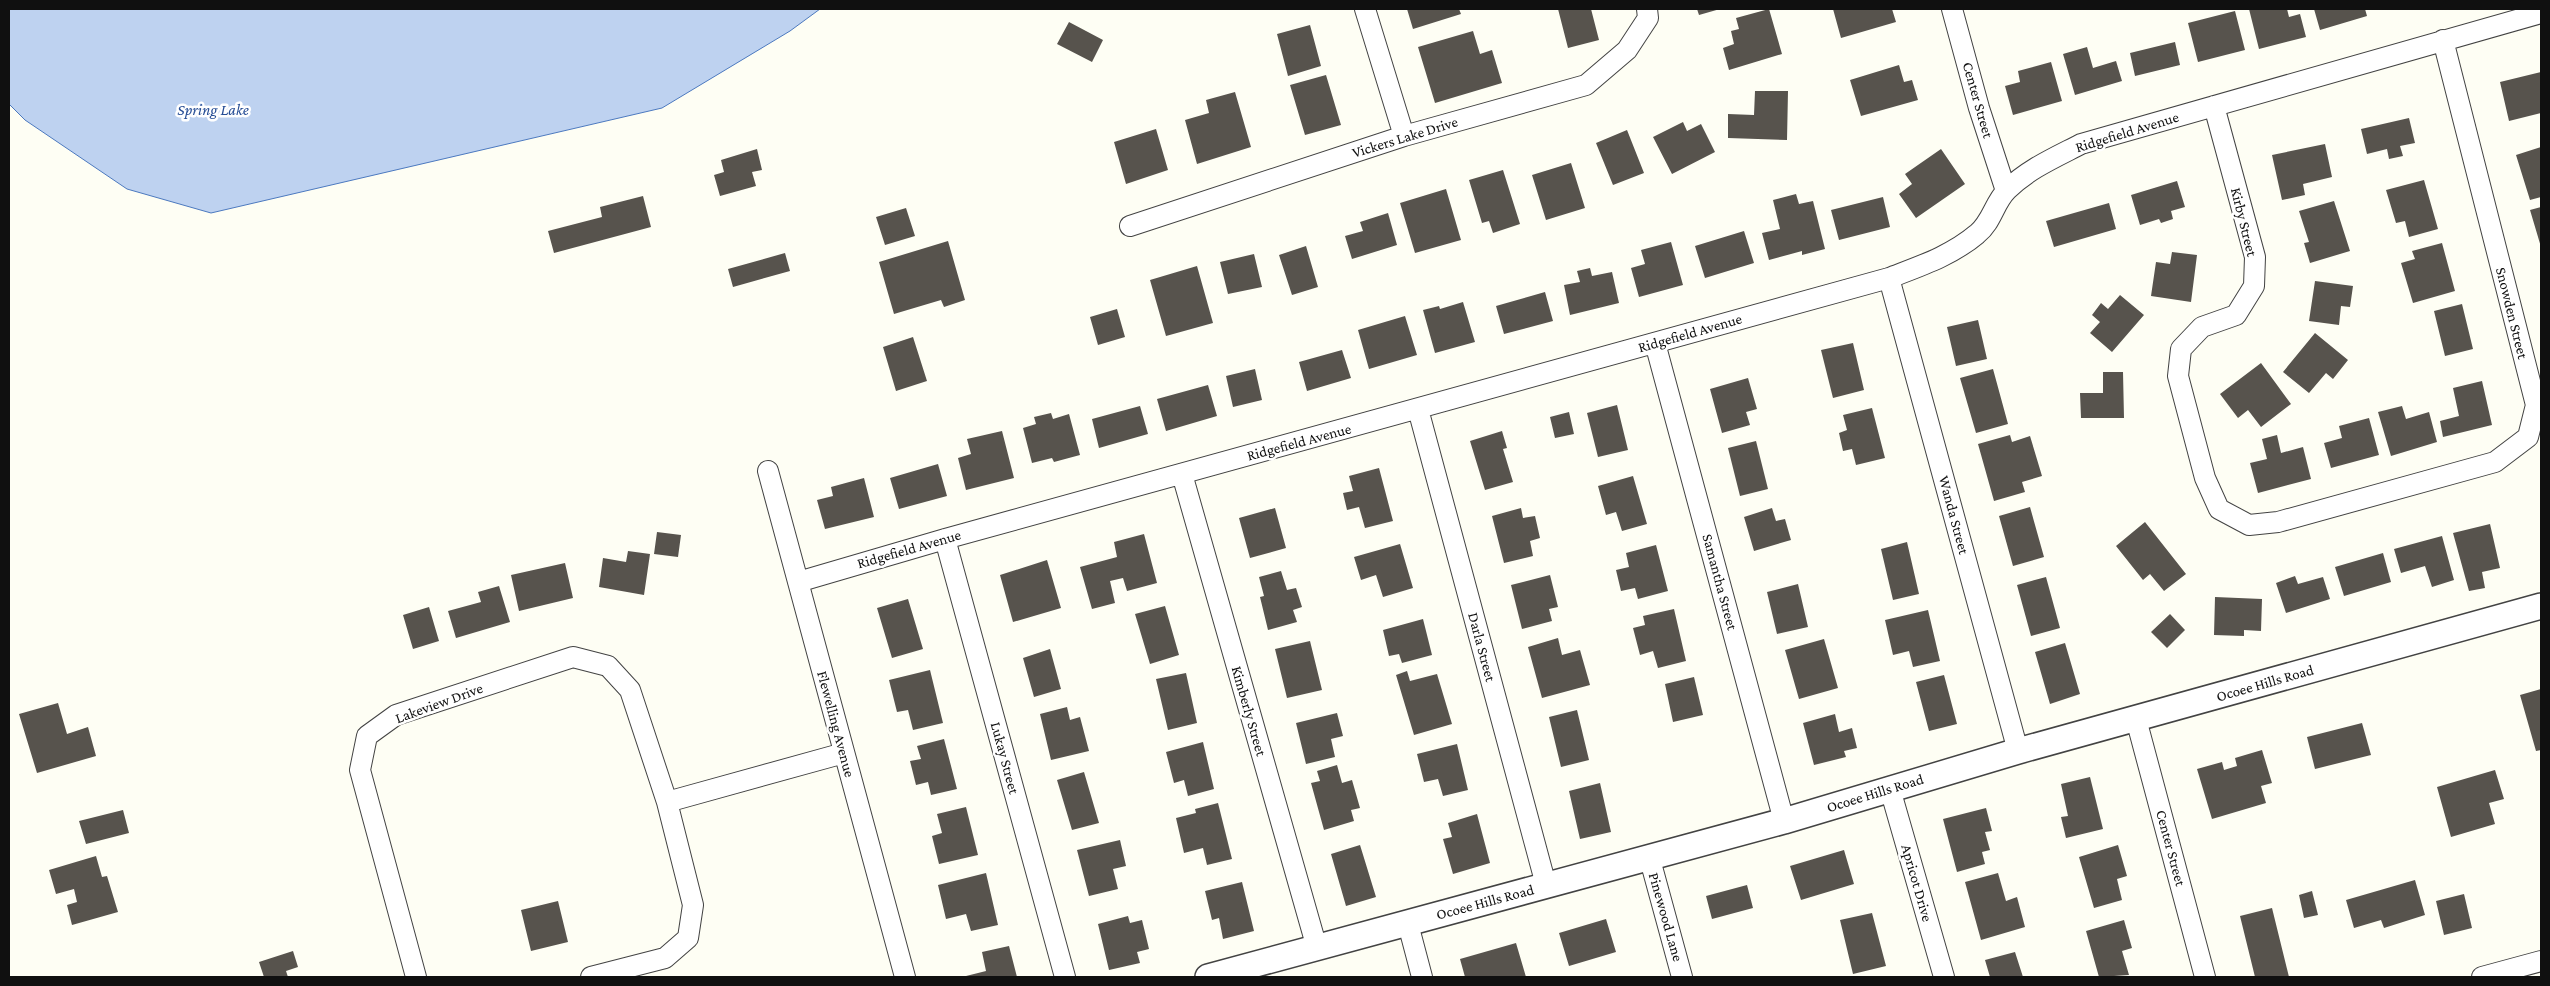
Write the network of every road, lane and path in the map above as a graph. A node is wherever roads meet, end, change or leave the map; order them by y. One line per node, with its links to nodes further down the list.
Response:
1 (1364, 9): 7 (street)
2 (1648, 9): 7 (street, Vickers Lake Drive)
3 (1952, 9): 8 (street, Center Street)
4 (2541, 13): 5 (street, Ridgefield Avenue)
5 (2442, 40): 6 (street, Ridgefield Avenue); 15 (street, Snowden Street)
6 (2214, 106): 8 (street, Ridgefield Avenue); 15 (street, Kirby Street)
7 (1404, 136): 9 (street, Vickers Lake Drive)
8 (2006, 191): 10 (street, Ridgefield Avenue)
9 (1130, 226)
10 (1889, 278): 11 (street, Ridgefield Avenue); 20 (street, Wanda Street)
11 (1655, 343): 12 (street, Ridgefield Avenue); 24 (street, Samantha Street)
12 (1418, 409): 14 (street, Ridgefield Avenue); 26 (street, Darla Street)
13 (768, 471): 17 (street, Flewelling Avenue)
14 (1182, 474): 16 (street, Ridgefield Avenue); 28 (street, Kimberly Street)
15 (2205, 478)
16 (945, 539): 17 (street, Ridgefield Avenue); 33 (street, Lukay Street)
17 (798, 582): 21 (street, Flewelling Avenue)
18 (2541, 606): 19 (street, Ocoee Hills Road)
19 (2136, 719): 20 (street, Ocoee Hills Road); 38 (street, Center Street)
20 (2018, 751): 22 (street, Ocoee Hills Road)
21 (844, 752): 23 (street); 32 (street, Flewelling Avenue)
22 (1890, 789): 24 (street, Ocoee Hills Road); 37 (street, Apricot Drive)
23 (666, 802): 30 (street, Lakeview Drive); 31 (street, Lakeview Drive)
24 (1784, 821): 25 (street, Ocoee Hills Road)
25 (1649, 856): 26 (street, Ocoee Hills Road); 36 (street, Pinewood Lane)
26 (1546, 885): 27 (street, Ocoee Hills Road)
27 (1408, 924): 28 (street, Ocoee Hills Road); 35 (street)
28 (1317, 948): 34 (street, Ocoee Hills Road)
29 (2541, 961): 39 (street)
30 (416, 977)
31 (591, 977)
32 (905, 977)
33 (1065, 977)
34 (1208, 977)
35 (1422, 977)
36 (1682, 977)
37 (1944, 977)
38 (2205, 977)
39 (2482, 977)

